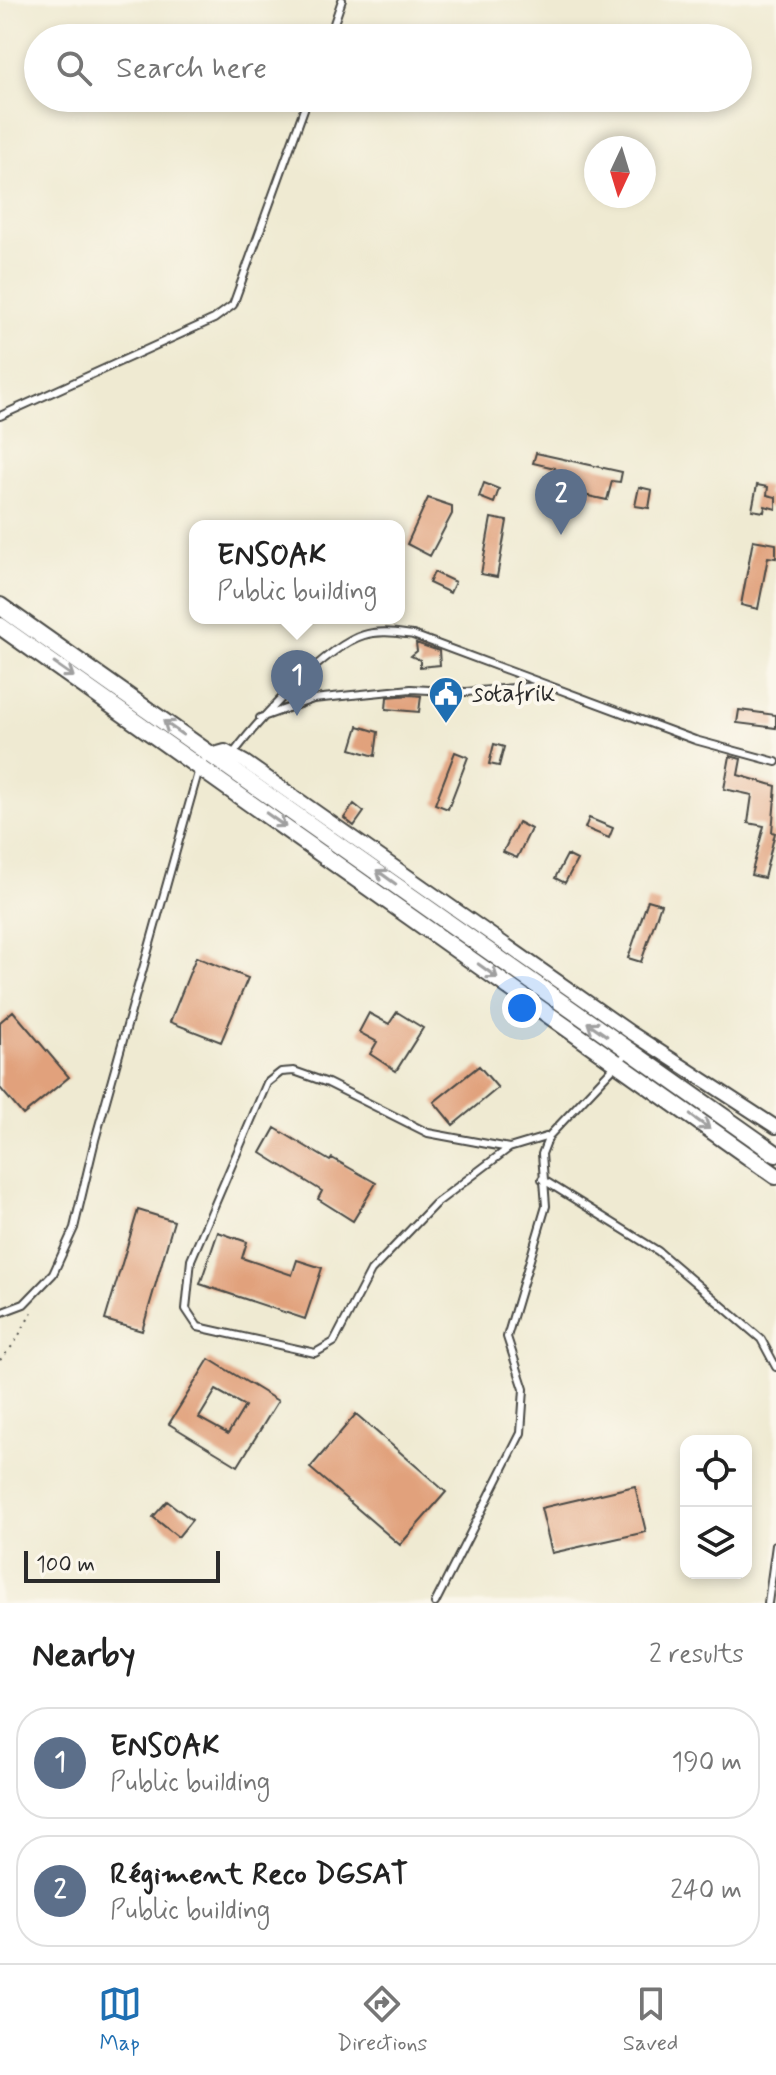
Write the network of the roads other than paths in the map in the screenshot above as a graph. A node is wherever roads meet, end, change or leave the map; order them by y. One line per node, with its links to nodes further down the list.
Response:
1 (342, 0): 2 (lane)
2 (334, 24)
3 (303, 112): 4 (lane)
4 (0, 416)
5 (0, 606): 10 (street, one-way to 5)
6 (0, 626): 10 (street, one-way to 10)
7 (542, 685): 8 (lane); 8 (lane); 11 (lane)
8 (260, 718): 9 (lane)
9 (233, 754): 10 (street); 13 (street)
10 (205, 759): 12 (street); 19 (lane)
11 (776, 762)
12 (624, 1057): 14 (lane); 16 (street); 17 (street, one-way to 17)
13 (776, 1127)
14 (549, 1136): 15 (lane); 18 (lane)
15 (509, 1148): 15 (lane)
16 (776, 1154)
17 (776, 1176)
18 (542, 1179): 20 (lane); 22 (lane)
19 (0, 1313)
20 (776, 1367)
21 (776, 1545): 23 (lane)
22 (435, 1603)
23 (768, 1603)

